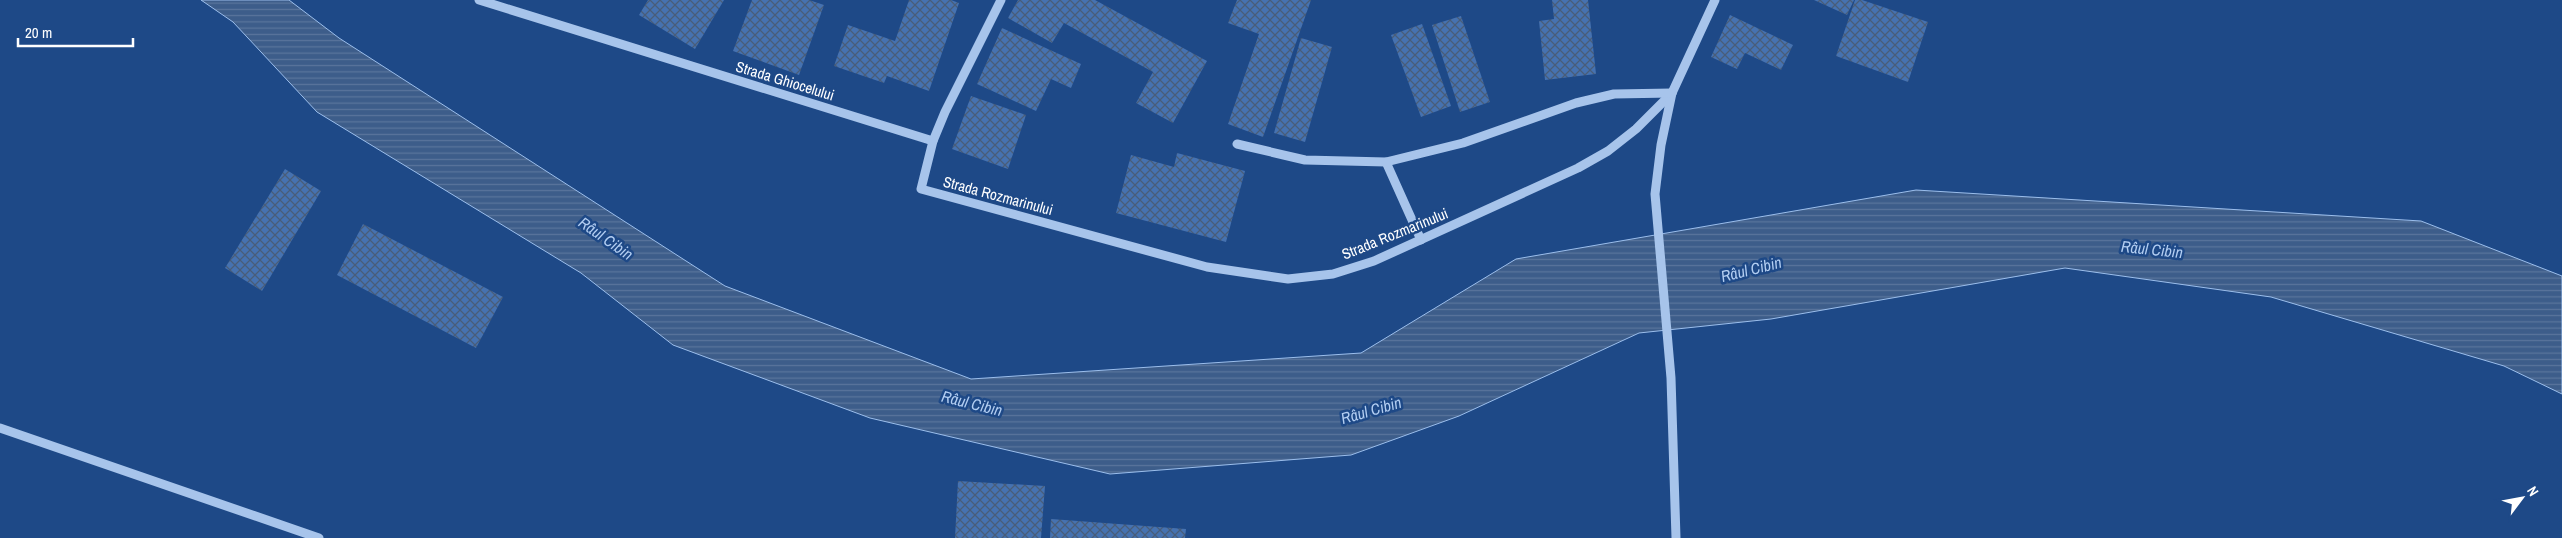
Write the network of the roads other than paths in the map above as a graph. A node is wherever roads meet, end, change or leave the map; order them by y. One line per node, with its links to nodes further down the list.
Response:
1 (479, 0): 5 (street, Strada Ghiocelului)
2 (1001, 0): 5 (street)
3 (1715, 0): 4 (street, Strada Rozmarinului)
4 (1672, 93): 7 (street); 8 (street, Strada Rozmarinului); 11 (street)
5 (934, 141): 8 (street, Strada Rozmarinului)
6 (1236, 144): 7 (street)
7 (1386, 162): 8 (street)
8 (1421, 240)
9 (0, 428): 10 (street)
10 (319, 538)
11 (1676, 538)

